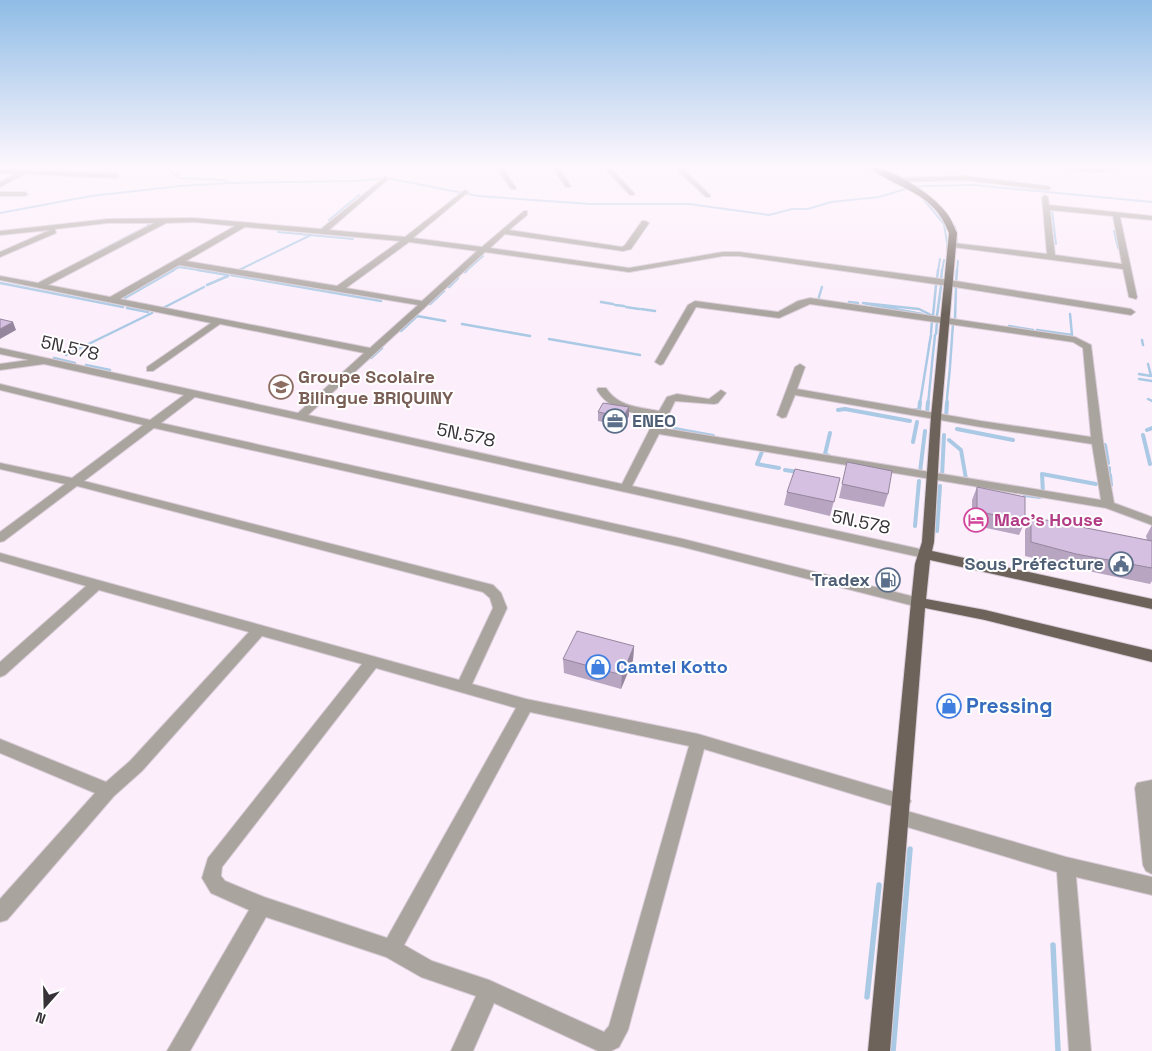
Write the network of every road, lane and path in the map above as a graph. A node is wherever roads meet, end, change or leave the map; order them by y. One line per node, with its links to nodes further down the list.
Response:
1 (340, 216): 13 (street)
2 (435, 216): 16 (street)
3 (521, 216): 14 (street)
4 (945, 216): 17 (main road)
5 (1047, 216): 20 (street)
6 (1116, 216): 22 (street)
7 (1134, 216): 8 (street)
8 (1152, 218)
9 (166, 219): 11 (street); 12 (street); 25 (street)
10 (645, 222): 14 (street)
11 (67, 224): 15 (street); 19 (street)
12 (244, 224): 13 (street); 21 (street)
13 (323, 231): 16 (street)
14 (504, 232): 18 (street)
15 (0, 234)
16 (407, 239): 18 (street); 26 (street)
17 (953, 245): 20 (street); 24 (main road)
18 (486, 250): 24 (street); 29 (street)
19 (0, 255)
20 (1051, 258): 22 (street)
21 (179, 262): 26 (street); 28 (street)
22 (1127, 267): 27 (street)
23 (0, 278): 25 (street)
24 (949, 283): 30 (street); 31 (main road)
25 (39, 286): 28 (street)
26 (339, 289): 29 (street)
27 (1132, 297)
28 (112, 300): 32 (street)
29 (426, 304): 34 (street)
30 (1131, 312)
31 (945, 320): 36 (street); 48 (main road); 51 (street)
32 (219, 321): 34 (street); 39 (street)
33 (0, 350): 35 (street, 5N.578)
34 (373, 352): 47 (street)
35 (48, 361): 38 (street); 44 (street, 5N.578)
36 (660, 362)
37 (800, 367): 42 (street)
38 (0, 368)
39 (150, 370)
40 (0, 387): 49 (street)
41 (602, 390): 45 (street)
42 (790, 391): 46 (street); 48 (street)
43 (721, 393): 45 (street)
44 (192, 394): 47 (street, 5N.578); 49 (street)
45 (663, 415): 50 (street)
46 (782, 415)
47 (300, 417): 55 (street, 5N.578)
48 (936, 417): 51 (street); 53 (main road)
49 (152, 424): 54 (street); 62 (street)
50 (656, 430): 53 (street); 55 (street)
51 (1097, 442): 56 (street)
52 (0, 466): 54 (street)
53 (932, 476): 56 (street); 59 (main road)
54 (74, 482): 58 (street); 68 (street)
55 (625, 489): 59 (street, 5N.578)
56 (1108, 505): 57 (street)
57 (1152, 521)
58 (0, 538)
59 (924, 554): 62 (main road); 63 (main road)
60 (0, 557): 61 (street)
61 (97, 584): 64 (street); 67 (street)
62 (918, 602): 65 (main road); 74 (main road)
63 (1152, 604)
64 (260, 629): 66 (street); 73 (street)
65 (1152, 656)
66 (373, 661): 68 (street); 78 (street)
67 (0, 672)
68 (464, 687): 69 (street)
69 (526, 705): 70 (street); 80 (street)
70 (698, 742): 74 (street); 81 (street)
71 (0, 746): 73 (street)
72 (1152, 787): 75 (street)
73 (108, 791): 79 (street)
74 (901, 809): 76 (street); 84 (main road)
75 (1152, 865)
76 (1066, 866): 77 (street); 85 (street)
77 (1152, 886)
78 (262, 906): 80 (street); 82 (street)
79 (0, 913)
80 (391, 949): 81 (street)
81 (489, 990): 83 (street)
82 (178, 1051)
83 (462, 1051)
84 (878, 1051)
85 (1080, 1051)

